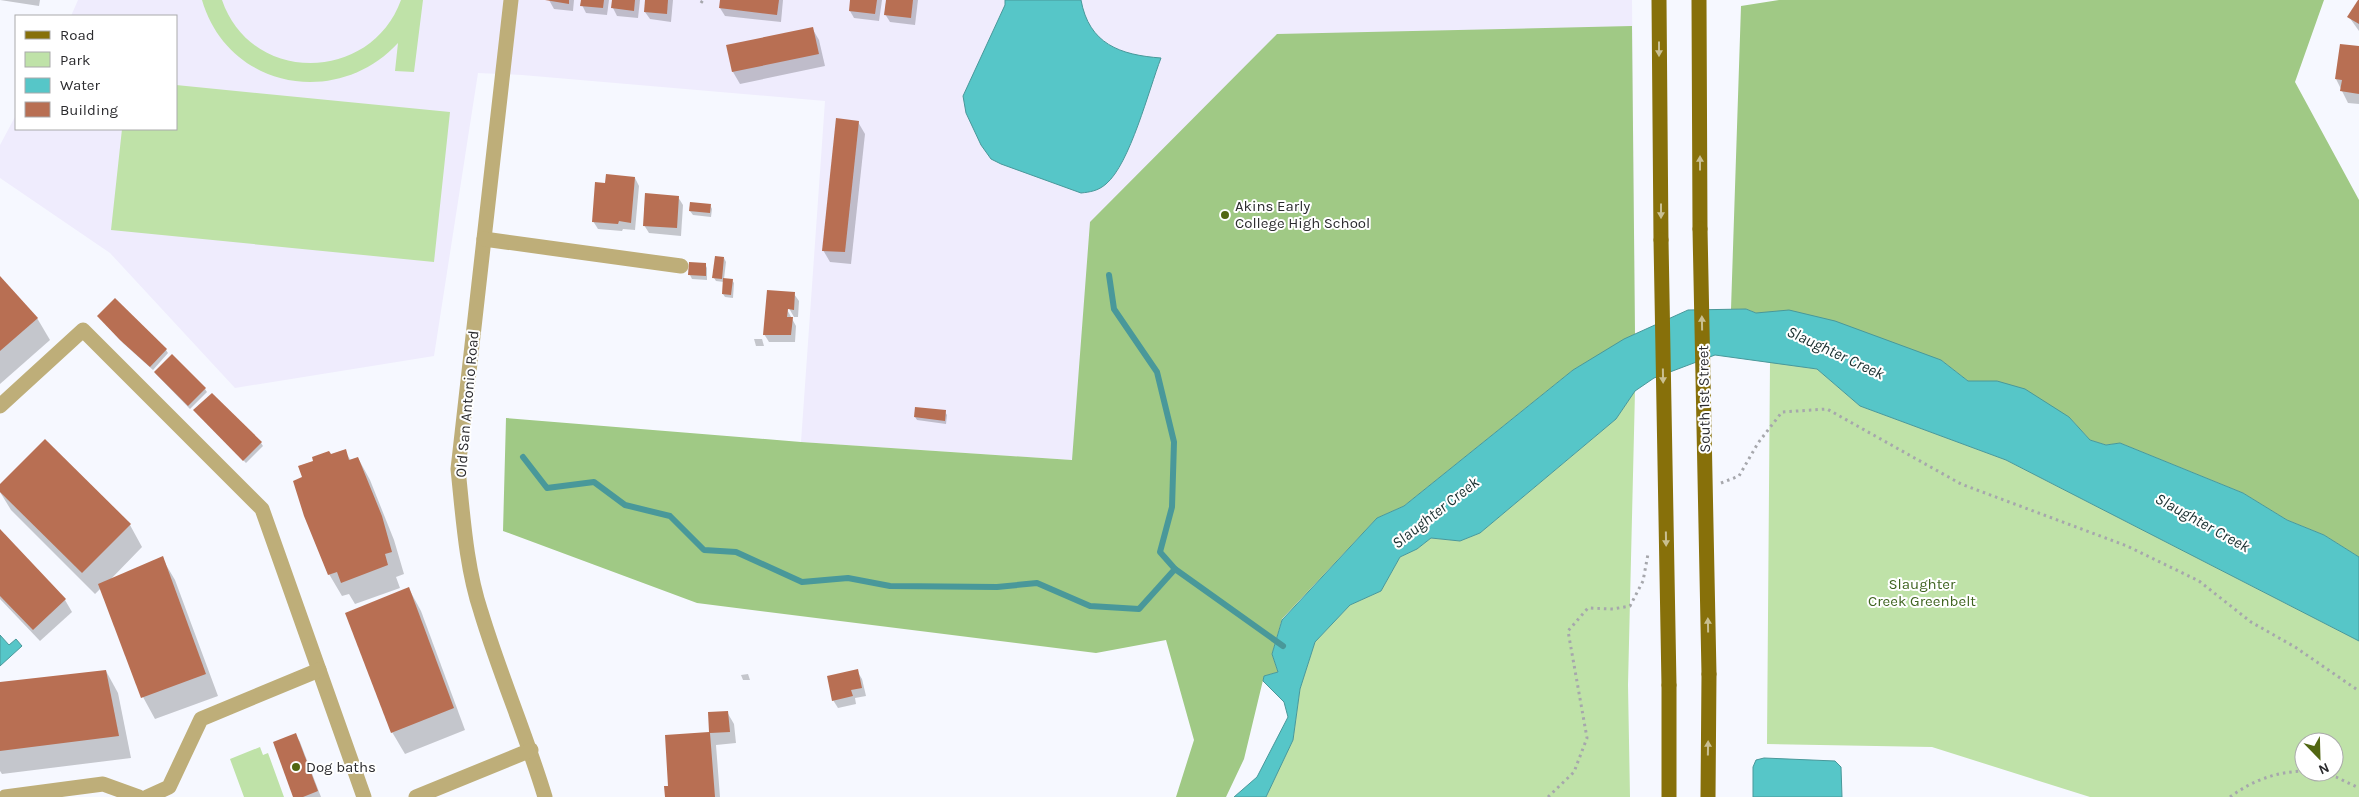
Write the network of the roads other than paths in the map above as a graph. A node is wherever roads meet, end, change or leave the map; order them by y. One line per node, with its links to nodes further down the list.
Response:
1 (512, 0): 4 (street, Old San Antonio Road)
2 (1659, 0): 15 (main road, one-way to 15, bridge)
3 (1699, 0): 16 (main road, South 1st Street, one-way to 3, bridge)
4 (484, 239): 5 (street); 8 (street, Old San Antonio Road)
5 (681, 266)
6 (0, 406): 7 (street)
7 (319, 670): 11 (street); 12 (street)
8 (531, 750): 13 (street); 14 (street, Old San Antonio Road)
9 (5, 797): 10 (street)
10 (139, 797)
11 (147, 797)
12 (364, 797)
13 (416, 797)
14 (544, 797)
15 (1669, 797)
16 (1708, 797)

